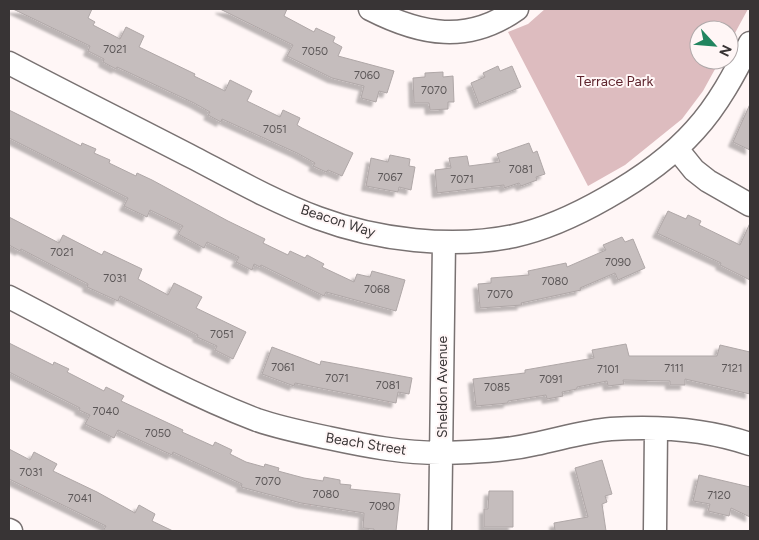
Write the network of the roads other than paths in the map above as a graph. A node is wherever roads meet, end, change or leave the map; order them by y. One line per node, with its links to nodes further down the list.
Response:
1 (370, 9): 2 (street)
2 (517, 9)
3 (750, 43): 5 (street, Beacon Way)
4 (9, 63): 7 (street, Beacon Way)
5 (677, 149): 6 (street); 7 (street, Beacon Way)
6 (750, 205)
7 (444, 242): 11 (street, Sheldon Avenue)
8 (9, 297): 11 (street, Beach Street)
9 (656, 429): 10 (street, Beach Street); 11 (street, Beach Street); 13 (street)
10 (750, 444)
11 (442, 453): 12 (street, Sheldon Avenue)
12 (440, 531)
13 (655, 531)

